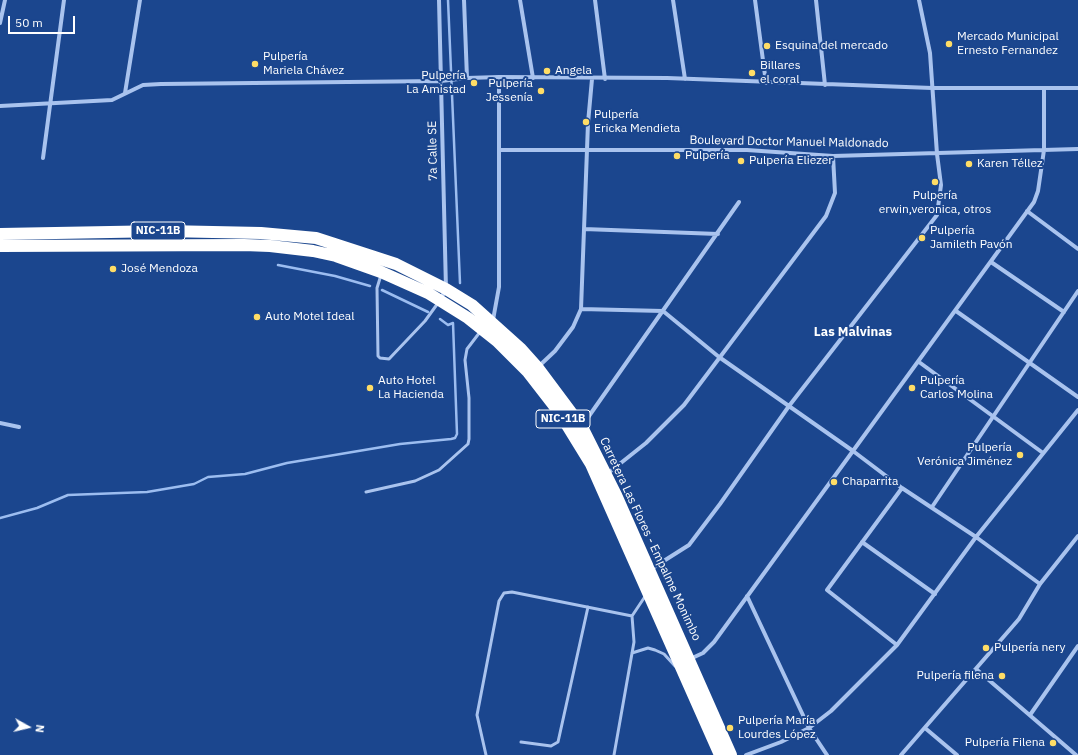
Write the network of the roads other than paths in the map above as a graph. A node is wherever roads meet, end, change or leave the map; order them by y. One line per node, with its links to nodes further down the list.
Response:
1 (5, 0): 12 (street)
2 (64, 0): 26 (street)
3 (140, 0): 25 (street)
4 (439, 0): 19 (street, 7a Calle SE)
5 (464, 0): 14 (street)
6 (520, 0): 15 (street)
7 (595, 0): 17 (street)
8 (674, 0): 18 (street)
9 (755, 0): 20 (street)
10 (816, 0): 21 (street)
11 (919, 0): 22 (street)
12 (0, 23)
13 (499, 77): 14 (street); 15 (street); 30 (street)
14 (467, 78): 19 (street)
15 (533, 78): 16 (street)
16 (592, 79): 17 (street); 28 (street)
17 (605, 79): 18 (street)
18 (685, 79): 20 (street)
19 (443, 80): 25 (street); 44 (street, 7a Calle SE)
20 (766, 83): 21 (street)
21 (825, 85): 22 (street)
22 (932, 88): 23 (street); 32 (street)
23 (1044, 88): 24 (street); 31 (street)
24 (1078, 88)
25 (124, 93): 26 (street)
26 (50, 103): 27 (street); 34 (street)
27 (0, 106)
28 (587, 149): 30 (street, Boulevard Doctor Manuel Maldonado); 33 (street, Boulevard Doctor Manuel Maldonado); 37 (street)
29 (1078, 149): 31 (street, Boulevard Doctor Manuel Maldonado)
30 (499, 150): 51 (street)
31 (1044, 150): 32 (street, Boulevard Doctor Manuel Maldonado); 36 (street)
32 (937, 154): 33 (street, Boulevard Doctor Manuel Maldonado); 58 (street)
33 (833, 156): 53 (street)
34 (44, 158)
35 (740, 202): 39 (street)
36 (1027, 211): 41 (street); 42 (street)
37 (584, 229): 39 (street); 47 (street)
38 (0, 234): 44 (highway, Carretera Las Flores - Empalme Monimbo / NIC-11B)
39 (718, 234): 48 (street)
40 (0, 246): 43 (highway, Carretera Las Flores - Empalme Monimbo / NIC-11B)
41 (1078, 248)
42 (991, 262): 49 (street); 50 (street)
43 (381, 272): 46 (highway, Carretera Las Flores - Empalme Monimbo / NIC-11B); 46 (lane)
44 (446, 289): 46 (street, 7a Calle SE); 51 (highway, Carretera Las Flores - Empalme Monimbo / NIC-11B)
45 (1078, 291): 50 (street)
46 (440, 300): 52 (highway, Carretera Las Flores - Empalme Monimbo / NIC-11B)
47 (581, 309): 48 (street); 56 (street)
48 (663, 311): 53 (street); 63 (street)
49 (956, 311): 54 (street); 55 (street)
50 (1064, 312): 55 (street)
51 (493, 323): 56 (highway, Carretera Las Flores - Empalme Monimbo / NIC-11B)
52 (482, 329): 68 (lane); 73 (highway, Carretera Las Flores - Empalme Monimbo / NIC-11B)
53 (719, 357): 58 (street); 66 (street)
54 (919, 362): 60 (street); 64 (street)
55 (1029, 363): 57 (street); 60 (street)
56 (538, 368): 63 (highway, Carretera Las Flores - Empalme Monimbo / NIC-11B)
57 (1078, 397)
58 (789, 406): 64 (street); 73 (street)
59 (1078, 410): 65 (street)
60 (993, 417): 65 (street); 69 (street)
61 (0, 423): 62 (street)
62 (19, 427)
63 (582, 427): 66 (highway, Carretera Las Flores - Empalme Monimbo / NIC-11B)
64 (853, 451): 67 (street); 77 (street)
65 (1043, 454): 71 (street)
66 (606, 474): 73 (highway, Carretera Las Flores - Empalme Monimbo / NIC-11B)
67 (902, 488): 69 (street); 72 (street)
68 (366, 492)
69 (932, 507): 71 (street)
70 (1078, 536): 74 (street)
71 (976, 537): 74 (street); 76 (street)
72 (862, 542): 76 (street); 80 (street)
73 (645, 572): 75 (highway, Carretera Las Flores - Empalme Monimbo / NIC-11B); 83 (highway, Carretera Las Flores - Empalme Monimbo / NIC-11B)
74 (1040, 584): 84 (street)
75 (648, 593): 79 (lane); 85 (highway, Carretera Las Flores - Empalme Monimbo / NIC-11B)
76 (935, 594): 80 (street)
77 (747, 596): 83 (street); 87 (street)
78 (588, 607): 79 (lane); 89 (lane); 90 (lane)
79 (632, 616): 82 (lane)
80 (897, 645): 87 (street)
81 (1078, 646): 86 (street)
82 (632, 653): 85 (lane); 91 (lane)
83 (690, 659): 93 (highway, Carretera Las Flores - Empalme Monimbo / NIC-11B)
84 (976, 669): 86 (street); 88 (street)
85 (685, 678): 92 (highway, Carretera Las Flores - Empalme Monimbo / NIC-11B)
86 (1030, 715): 98 (street)
87 (809, 728): 94 (street); 95 (street)
88 (926, 728): 96 (street); 97 (street)
89 (521, 742)
90 (486, 755)
91 (614, 755)
92 (720, 755)
93 (731, 755)
94 (746, 755)
95 (827, 755)
96 (901, 755)
97 (957, 755)
98 (1076, 755)

